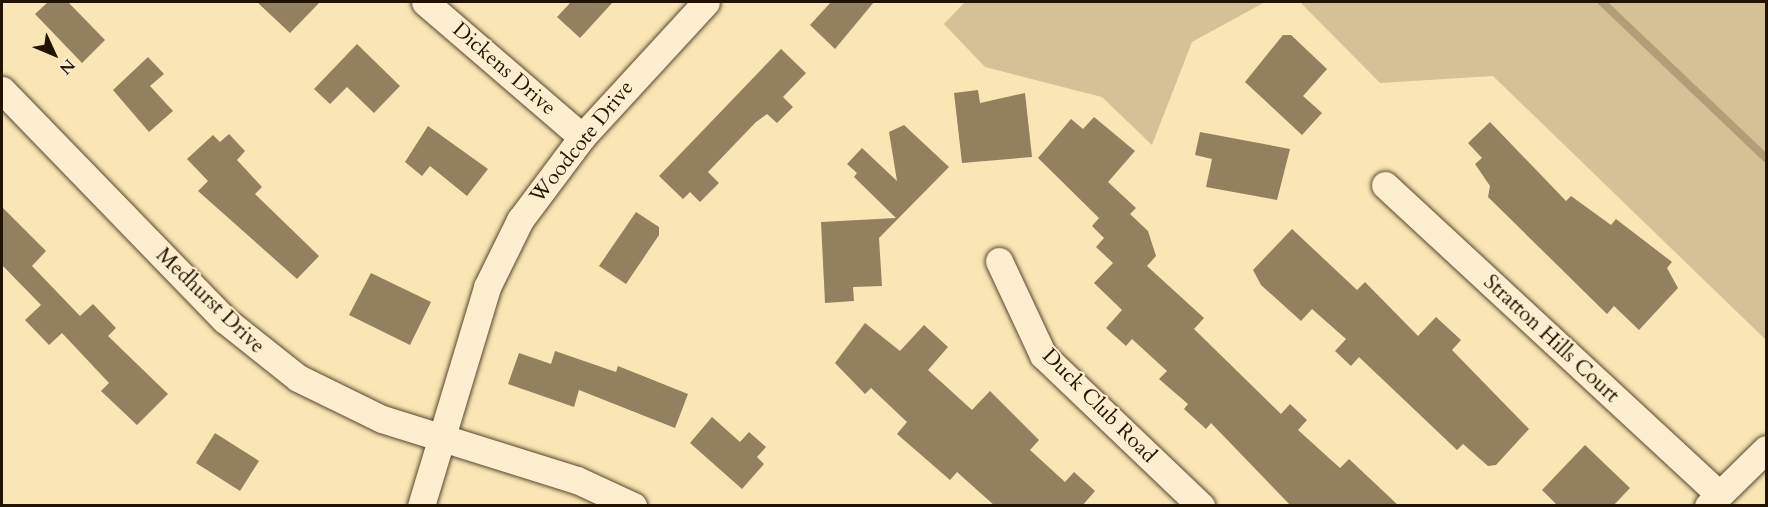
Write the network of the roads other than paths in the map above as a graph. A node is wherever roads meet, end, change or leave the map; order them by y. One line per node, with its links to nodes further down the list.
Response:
1 (425, 2): 4 (street, Dickens Drive)
2 (706, 2): 4 (street, Woodcote Drive)
3 (2, 90): 7 (street, Medhurst Drive)
4 (582, 137): 7 (street, Woodcote Drive)
5 (1385, 185): 9 (street, Stratton Hills Court)
6 (999, 261): 12 (street, Duck Club Road)
7 (441, 439): 10 (street, Woodcote Drive); 11 (street, Medhurst Drive)
8 (1767, 449): 9 (street)
9 (1713, 499)
10 (421, 506)
11 (633, 506)
12 (1201, 506)

